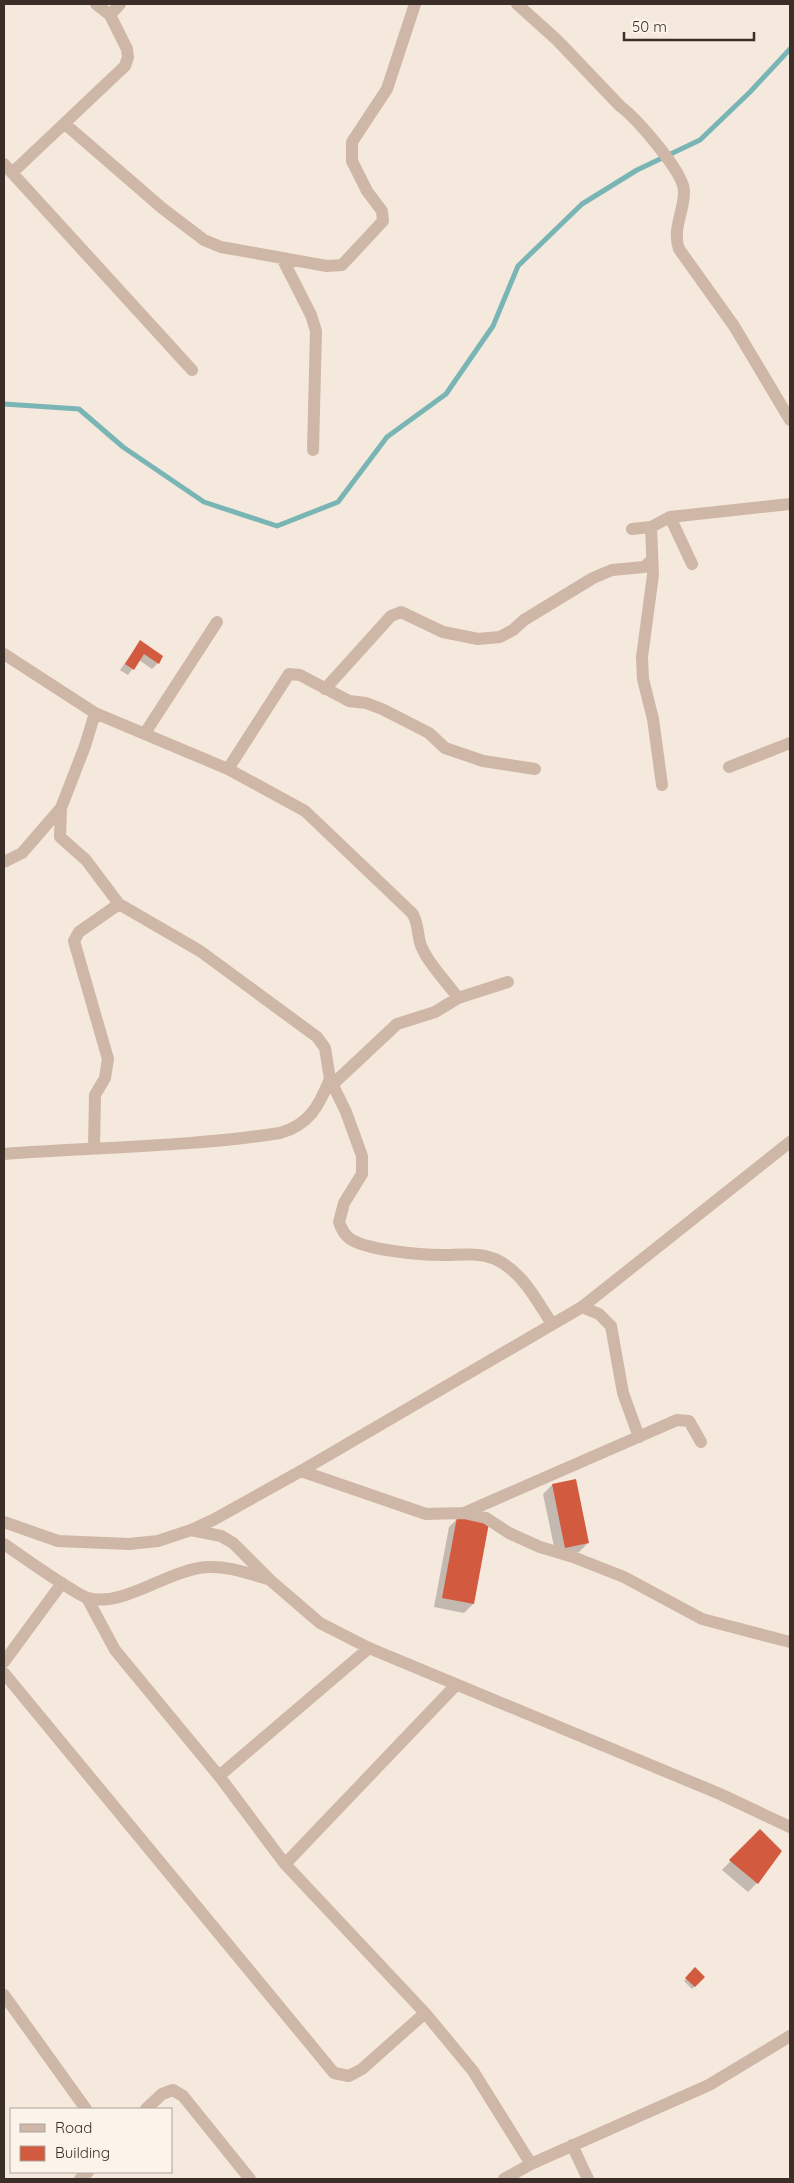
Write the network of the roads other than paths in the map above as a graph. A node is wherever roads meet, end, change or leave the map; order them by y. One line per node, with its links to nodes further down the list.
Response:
1 (96, 4): 5 (street)
2 (120, 4): 5 (street)
3 (415, 4): 8 (street)
4 (518, 4): 10 (street)
5 (110, 15): 6 (street)
6 (65, 124): 7 (street); 8 (street)
7 (8, 168): 9 (street)
8 (282, 258): 11 (street)
9 (192, 370)
10 (790, 420)
11 (313, 450)
12 (790, 504): 13 (street)
13 (670, 517): 14 (street); 17 (street)
14 (651, 527): 15 (street); 16 (street)
15 (632, 528)
16 (652, 560): 20 (street); 27 (street)
17 (692, 564)
18 (217, 622): 22 (street)
19 (4, 654): 21 (street)
20 (325, 689): 25 (street); 26 (street)
21 (95, 713): 22 (street); 28 (street)
22 (145, 733): 25 (street)
23 (790, 743): 24 (street)
24 (728, 766)
25 (228, 769): 32 (street)
26 (535, 769)
27 (662, 785)
28 (61, 808): 29 (street); 30 (street)
29 (4, 862)
30 (119, 904): 33 (street); 37 (street)
31 (508, 982): 32 (street)
32 (458, 998): 33 (street)
33 (331, 1082): 34 (street); 35 (street)
34 (320, 1102): 35 (street); 37 (street)
35 (346, 1112): 40 (street)
36 (790, 1142): 39 (street)
37 (94, 1147): 38 (street)
38 (4, 1154)
39 (582, 1307): 40 (street); 41 (street)
40 (552, 1324): 43 (street)
41 (639, 1437): 42 (street); 44 (street)
42 (701, 1442)
43 (301, 1472): 44 (street); 46 (street)
44 (464, 1513): 51 (street)
45 (4, 1522): 46 (street)
46 (191, 1530): 48 (street)
47 (4, 1544): 49 (street)
48 (270, 1580): 50 (street); 52 (street)
49 (62, 1583): 50 (street); 53 (street)
50 (87, 1598): 56 (street)
51 (790, 1642)
52 (369, 1648): 55 (street); 56 (street)
53 (4, 1662)
54 (4, 1673): 60 (street)
55 (456, 1686): 57 (street); 58 (street)
56 (219, 1776): 58 (street)
57 (790, 1828)
58 (285, 1864): 60 (street)
59 (4, 1996): 62 (street)
60 (425, 2014): 65 (street)
61 (790, 2036): 64 (street)
62 (85, 2108)
63 (147, 2108): 66 (street)
64 (572, 2145): 65 (street); 68 (street)
65 (531, 2164): 67 (street)
66 (250, 2179)
67 (504, 2179)
68 (588, 2179)

